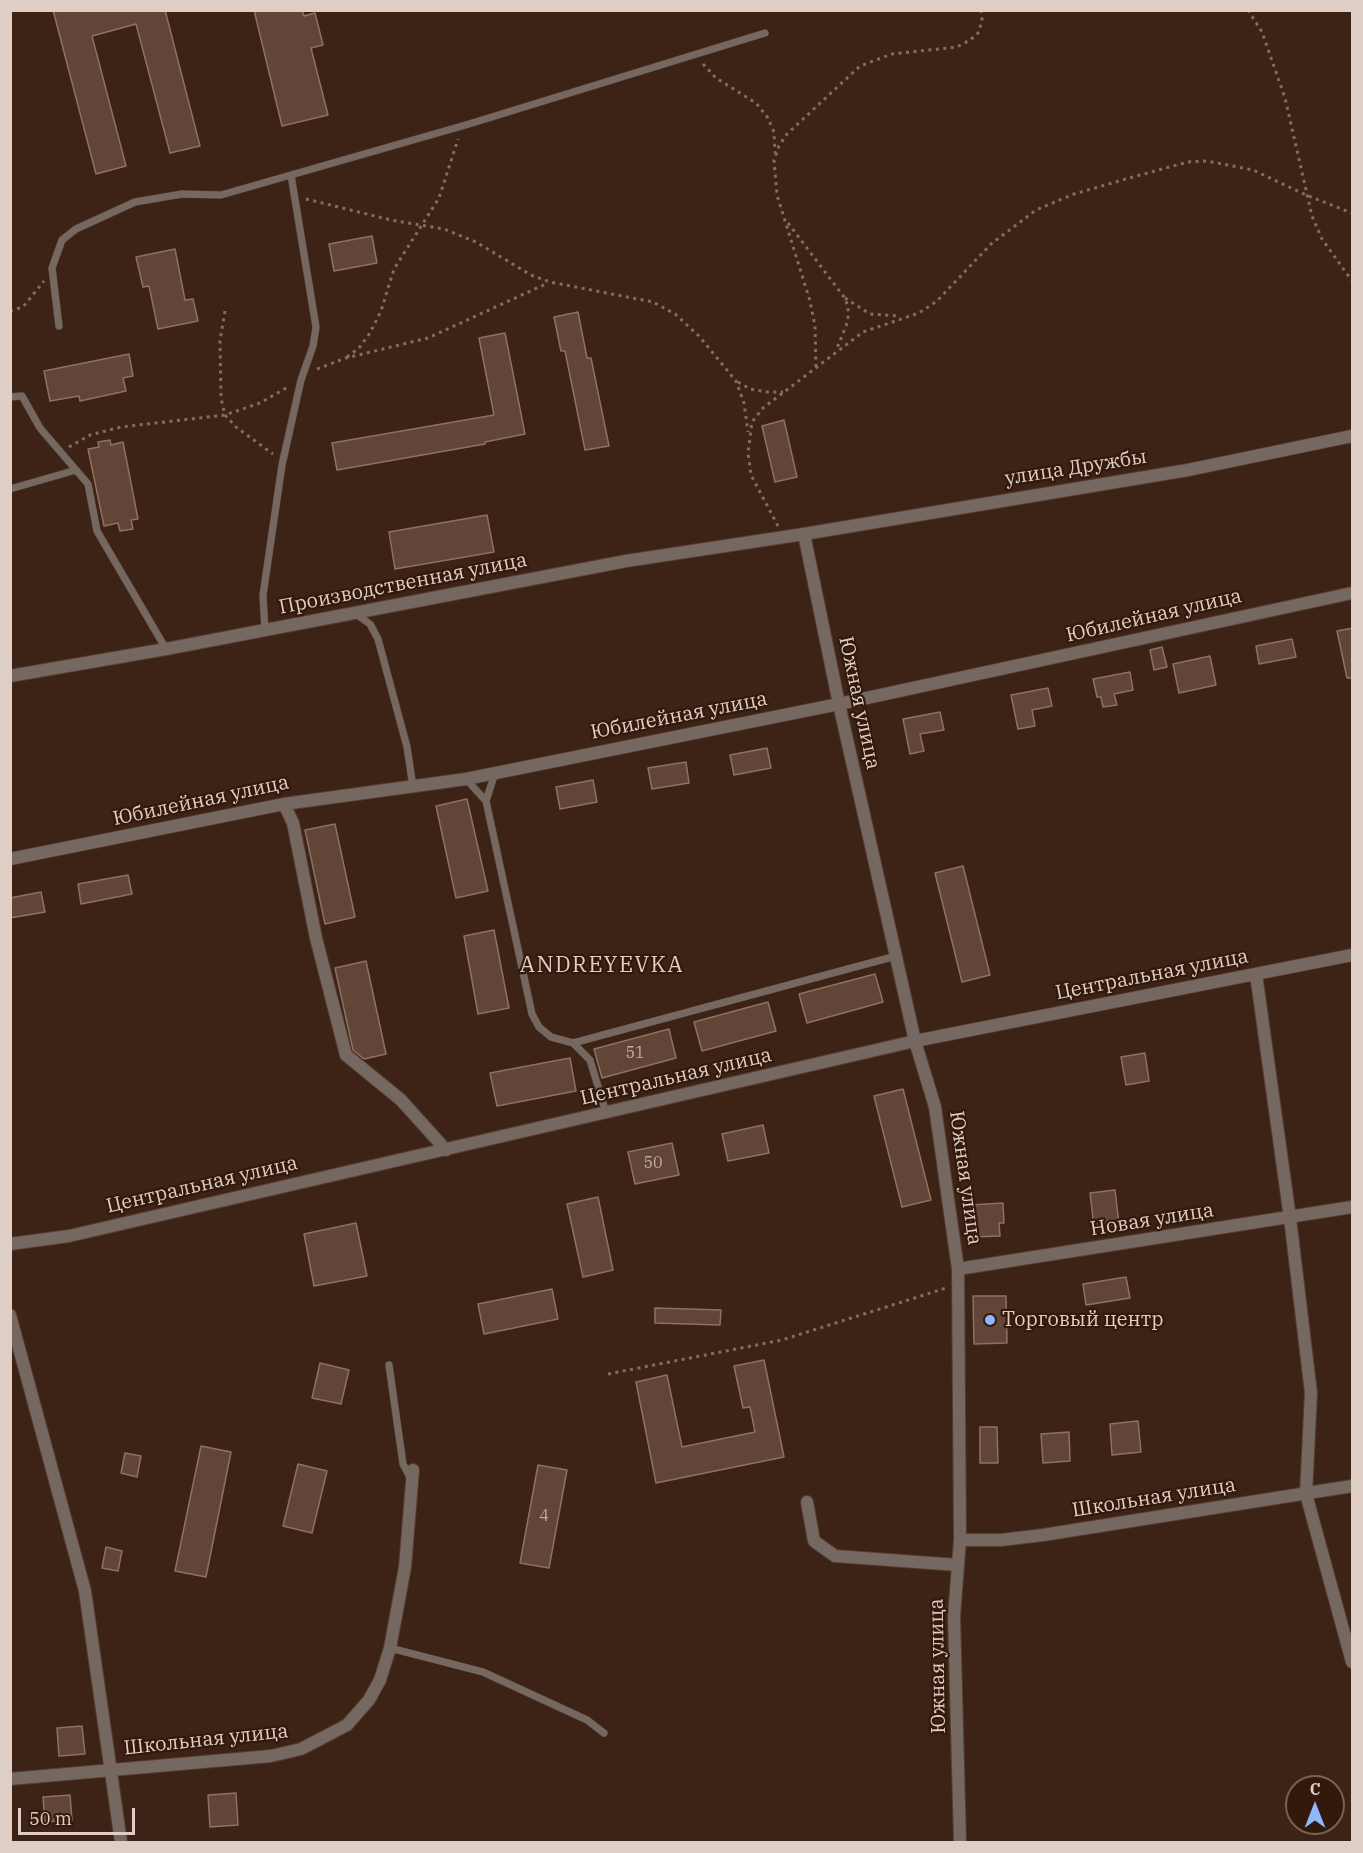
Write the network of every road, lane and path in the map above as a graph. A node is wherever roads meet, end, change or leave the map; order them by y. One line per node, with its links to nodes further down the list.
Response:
1 (981, 10): 6 (path)
2 (1248, 10): 8 (path)
3 (765, 33): 4 (lane)
4 (699, 52): 5 (lane); 6 (path)
5 (469, 124): 7 (lane); 12 (path)
6 (774, 160): 11 (path)
7 (291, 175): 9 (lane); 13 (lane)
8 (1306, 195): 10 (path); 14 (path); 18 (path)
9 (296, 197): 12 (path); 28 (lane)
10 (1353, 213)
11 (787, 222): 15 (path); 22 (path)
12 (422, 226): 21 (path); 23 (path)
13 (52, 268): 16 (path); 19 (lane)
14 (1353, 281)
15 (844, 297): 18 (path); 20 (path)
16 (10, 311)
17 (225, 311): 28 (path)
18 (906, 316): 20 (path)
19 (59, 326)
20 (835, 350): 22 (path)
21 (346, 358)
22 (816, 367): 24 (path)
23 (736, 381): 24 (path); 26 (path)
24 (785, 391): 26 (path)
25 (10, 397): 29 (lane)
26 (748, 436): 32 (path)
27 (1353, 436): 31 (street, улица Дружбы)
28 (282, 465): 35 (lane)
29 (76, 470): 30 (lane); 36 (lane)
30 (10, 489)
31 (804, 534): 32 (street, Производственная улица); 38 (street, Южная улица)
32 (783, 537): 34 (street, Производственная улица)
33 (1353, 593): 38 (street, Юбилейная улица)
34 (354, 612): 35 (street, Производственная улица); 41 (lane)
35 (265, 630): 36 (street, Производственная улица)
36 (166, 649): 37 (street, Производственная улица)
37 (10, 676)
38 (839, 704): 39 (street, Юбилейная улица); 46 (street, Южная улица)
39 (495, 773): 40 (street, Юбилейная улица); 42 (lane)
40 (466, 779): 41 (street, Юбилейная улица); 42 (lane)
41 (413, 787): 43 (street, Юбилейная улица)
42 (486, 801): 49 (lane)
43 (284, 804): 44 (street, Юбилейная улица); 51 (street)
44 (10, 859)
45 (1353, 954): 47 (street, Центральная улица)
46 (896, 956): 48 (street, Южная улица); 49 (lane)
47 (1256, 974): 48 (street, Центральная улица); 53 (street)
48 (915, 1041): 50 (street, Центральная улица); 55 (street, Южная улица)
49 (573, 1043): 50 (lane)
50 (606, 1113): 51 (street, Центральная улица)
51 (446, 1150): 54 (street, Центральная улица)
52 (1353, 1207): 53 (street, Новая улица)
53 (1290, 1218): 55 (street, Новая улица); 62 (street)
54 (10, 1244)
55 (958, 1269): 56 (street, Южная улица)
56 (958, 1284): 59 (path); 64 (street, Южная улица)
57 (10, 1315): 69 (street)
58 (389, 1365): 60 (lane)
59 (608, 1374)
60 (412, 1475): 66 (street, Школьная улица)
61 (1353, 1486): 62 (street, Школьная улица)
62 (1306, 1494): 64 (street, Школьная улица); 67 (street)
63 (807, 1502): 65 (street)
64 (960, 1540): 65 (street, Южная улица)
65 (958, 1565): 72 (street, Южная улица)
66 (390, 1648): 68 (lane); 69 (street, Школьная улица)
67 (1353, 1662)
68 (604, 1733)
69 (110, 1770): 70 (street, Школьная улица); 71 (street)
70 (10, 1779)
71 (121, 1842)
72 (960, 1842)

